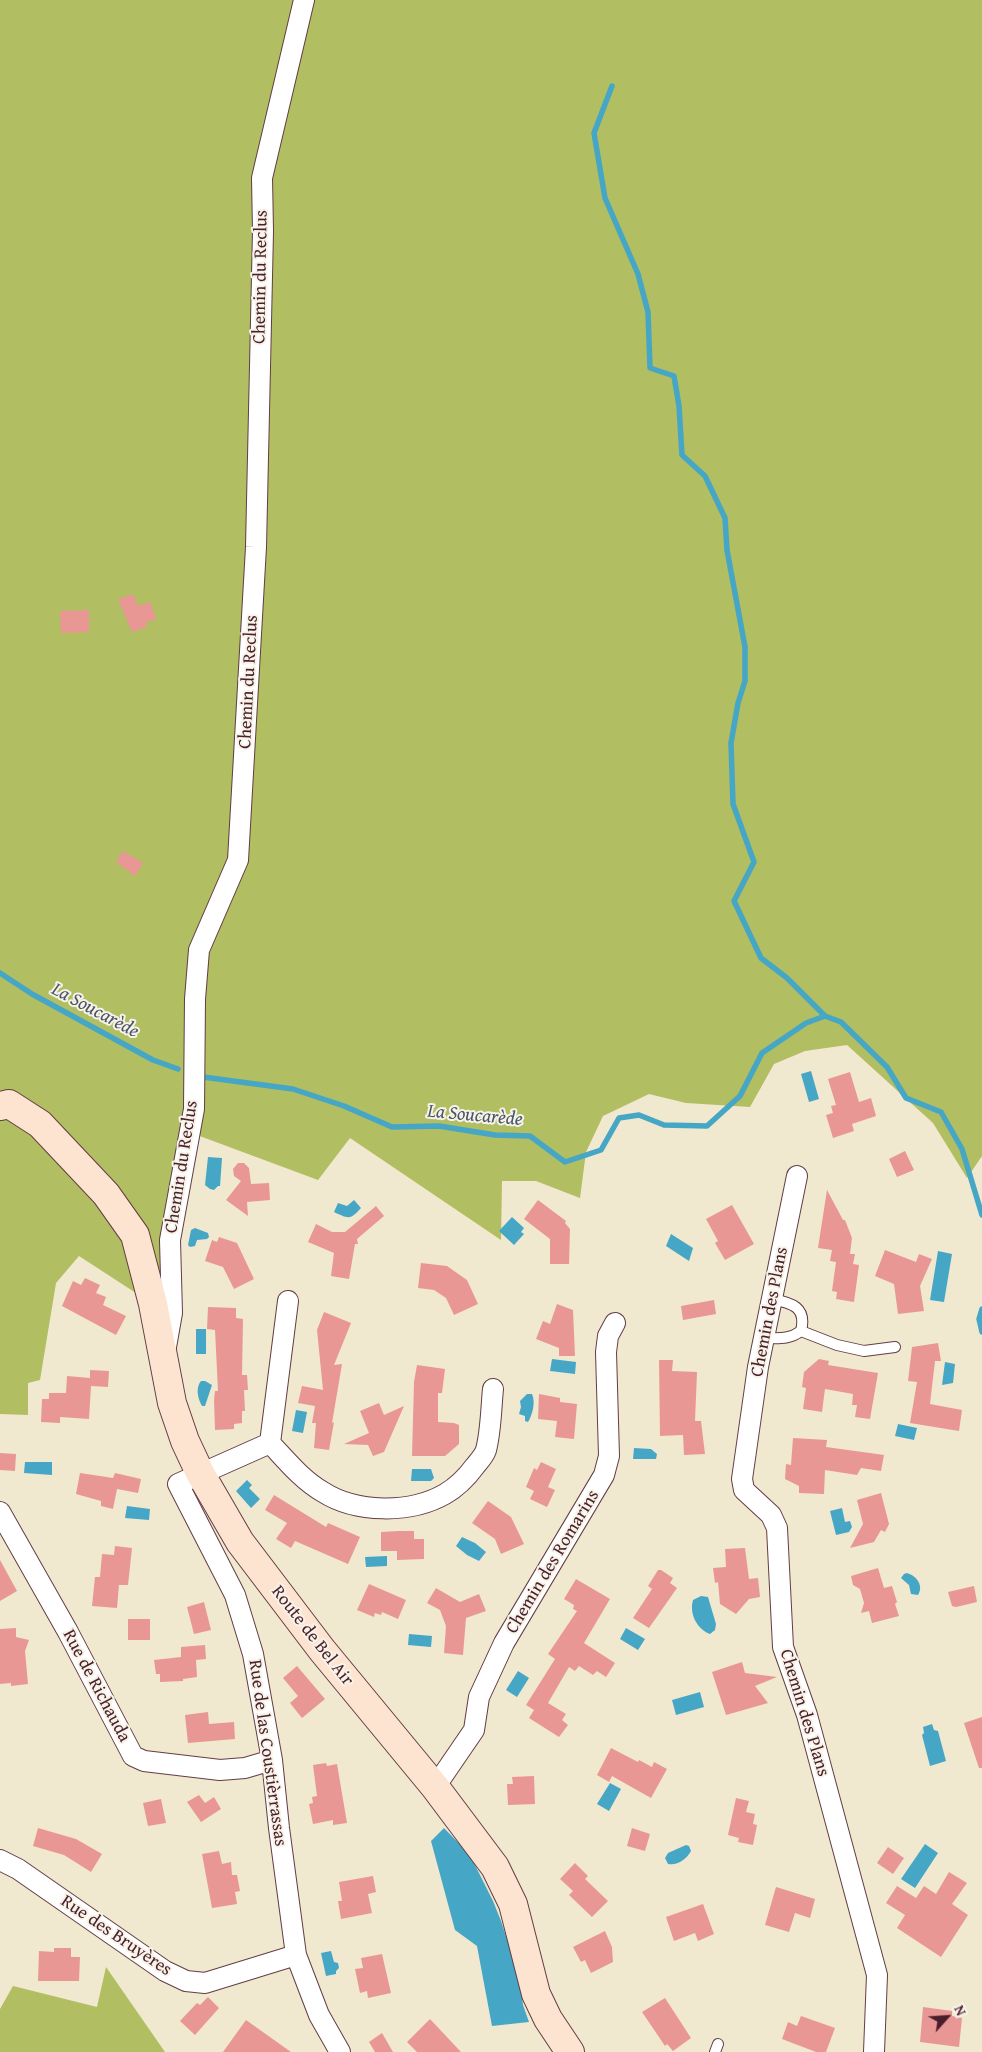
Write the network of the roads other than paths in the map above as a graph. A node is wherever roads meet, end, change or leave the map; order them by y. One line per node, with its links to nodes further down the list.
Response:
1 (304, 0): 10 (street, Chemin du Reclus)
2 (0, 1106): 10 (street, Route de Bel Air)
3 (797, 1176): 4 (street, Chemin des Plans)
4 (772, 1299): 7 (lane); 8 (street, Chemin des Plans)
5 (288, 1301): 12 (street)
6 (615, 1323): 16 (street, Chemin des Romarins)
7 (801, 1331): 8 (lane); 9 (lane)
8 (764, 1338): 21 (street, Chemin des Plans)
9 (895, 1347)
10 (164, 1357): 13 (street, Route de Bel Air)
11 (493, 1389): 12 (street)
12 (270, 1442): 13 (street)
13 (200, 1473): 15 (street, Rue de las Coustièrrassas); 16 (street, Route de Bel Air)
14 (1, 1517): 15 (street, Rue de Richauda)
15 (272, 1760): 18 (street, Rue de las Coustièrrassas)
16 (435, 1787): 20 (street, Route de Bel Air)
17 (0, 1860): 18 (street, Rue des Bruyères)
18 (296, 1955): 19 (street, Rue de las Coustièrrassas)
19 (340, 2052)
20 (570, 2052)
21 (874, 2052)

